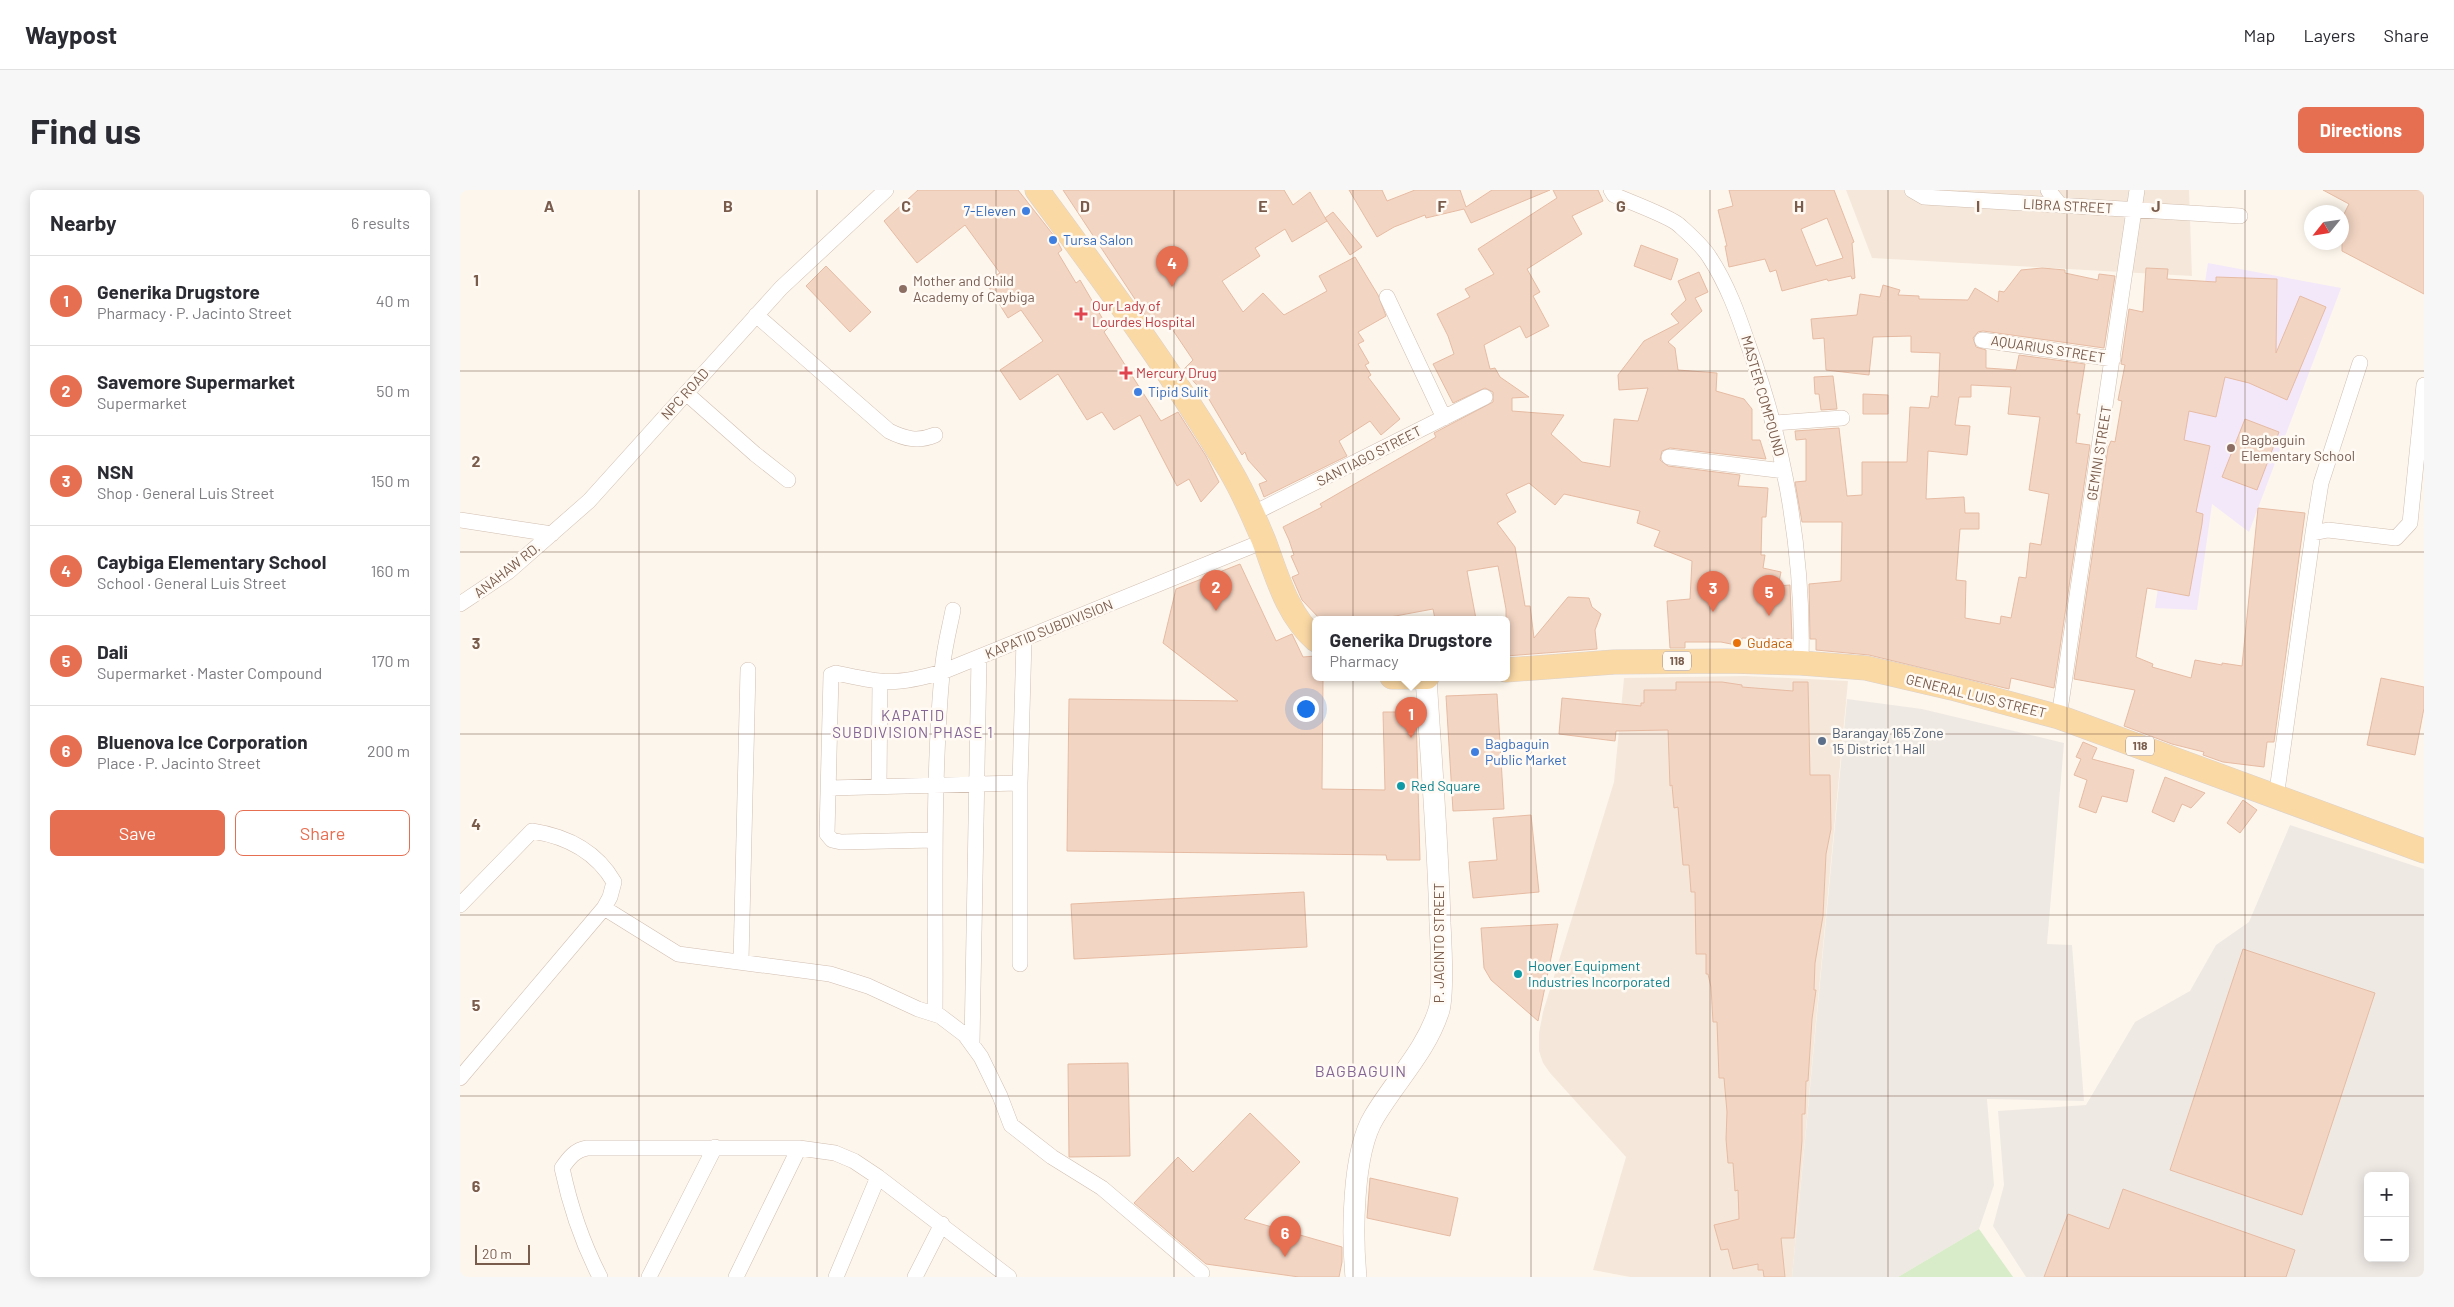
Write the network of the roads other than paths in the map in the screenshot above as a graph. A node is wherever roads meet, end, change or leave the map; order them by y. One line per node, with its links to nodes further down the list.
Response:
1 (886, 190): 11 (street, NPC ROAD)
2 (1037, 190): 25 (main road)
3 (1611, 190): 20 (street, MASTER COMPOUND)
4 (1912, 190): 7 (street, LIBRA STREET)
5 (2048, 190): 7 (street)
6 (2138, 190): 8 (street, GEMINI STREET)
7 (2061, 206): 8 (street, LIBRA STREET)
8 (2136, 210): 9 (street, LIBRA STREET); 13 (street, GEMINI STREET)
9 (2240, 216)
10 (1388, 297): 18 (street)
11 (756, 315): 16 (street, NPC ROAD); 21 (street)
12 (1982, 340): 13 (street, AQUARIUS STREET)
13 (2113, 359): 41 (street, GEMINI STREET)
14 (2360, 363): 27 (street)
15 (2424, 385): 27 (street)
16 (686, 393): 24 (street); 28 (street, NPC ROAD)
17 (1485, 397): 18 (street, SANTIAGO STREET)
18 (1444, 418): 25 (street, SANTIAGO STREET)
19 (1842, 418): 20 (street)
20 (1774, 423): 23 (street, MASTER COMPOUND)
21 (935, 435)
22 (1669, 457): 23 (street)
23 (1784, 470): 35 (street, MASTER COMPOUND)
24 (788, 480)
25 (1252, 514): 29 (main road)
26 (460, 520): 28 (street)
27 (2313, 533): 47 (street)
28 (552, 534): 30 (street, ANAHAW RD.)
29 (1264, 541): 32 (main road); 33 (street, KAPATID SUBDIVISION)
30 (460, 604)
31 (952, 610): 38 (street)
32 (1312, 635)
33 (1024, 640): 34 (street, KAPATID SUBDIVISION); 42 (street)
34 (979, 657): 38 (street, KAPATID SUBDIVISION); 43 (street)
35 (1801, 663): 37 (main road, GENERAL LUIS STREET / 118); 41 (main road, GENERAL LUIS STREET / 118)
36 (748, 670): 52 (street)
37 (1510, 670)
38 (942, 672): 40 (street, KAPATID SUBDIVISION); 44 (street)
39 (1427, 681): 68 (street, P. JACINTO STREET)
40 (880, 682): 45 (street); 46 (street, KAPATID SUBDIVISION)
41 (2059, 717): 47 (main road, GENERAL LUIS STREET / 118)
42 (1020, 783): 43 (street); 53 (street)
43 (977, 784): 44 (street); 55 (street)
44 (936, 785): 45 (street); 48 (street)
45 (879, 786): 46 (street)
46 (830, 788): 48 (street)
47 (2276, 798): 49 (main road, GENERAL LUIS STREET / 118)
48 (934, 840): 54 (street)
49 (2424, 851)
50 (460, 905): 51 (street)
51 (604, 908): 52 (street); 56 (street)
52 (742, 961): 54 (street)
53 (1020, 964)
54 (935, 1014): 55 (street)
55 (972, 1044): 61 (street)
56 (460, 1078)
57 (715, 1147): 58 (street); 62 (street); 63 (street)
58 (799, 1148): 59 (street); 64 (street)
59 (878, 1177): 60 (street); 65 (street)
60 (942, 1224): 66 (street); 67 (street)
61 (1202, 1273)
62 (600, 1277)
63 (649, 1277)
64 (736, 1277)
65 (836, 1277)
66 (915, 1277)
67 (1009, 1277)
68 (1356, 1277)

